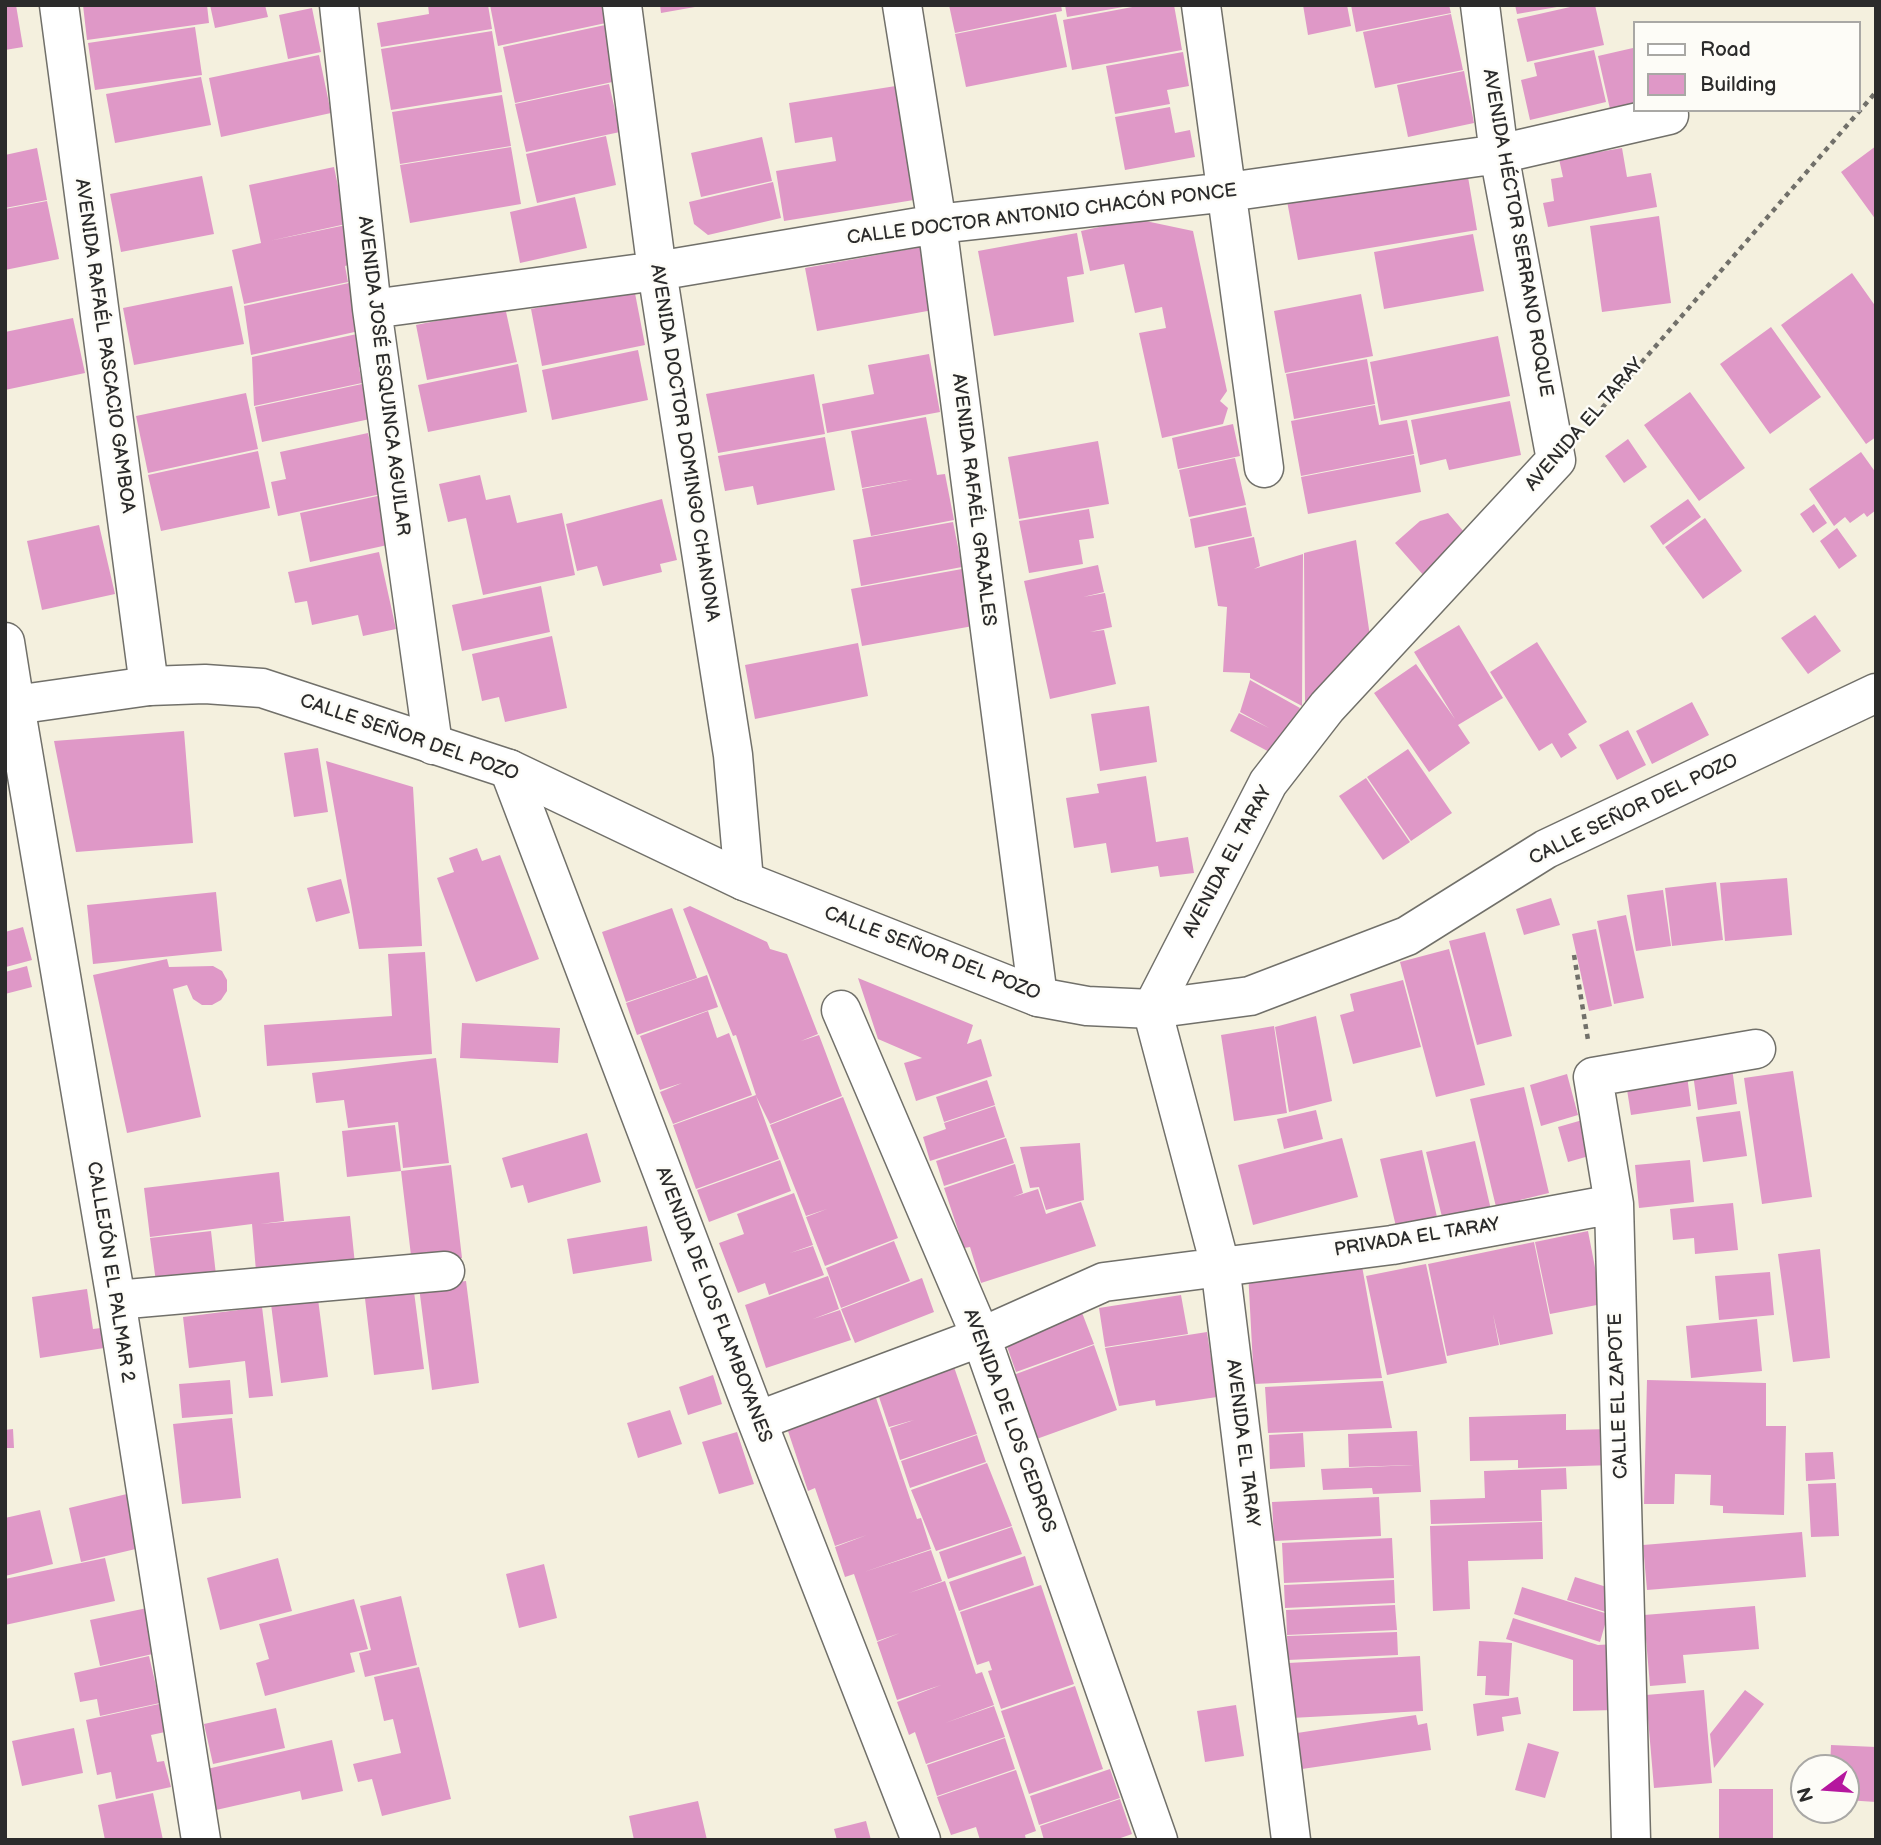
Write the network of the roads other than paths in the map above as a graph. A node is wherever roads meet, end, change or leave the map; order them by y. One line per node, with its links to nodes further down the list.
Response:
1 (59, 5): 16 (street, AVENIDA RAFAÉL PASCACIO GAMBOA)
2 (338, 5): 12 (street, AVENIDA JOSÉ ESQUINCA AGUILAR)
3 (622, 5): 11 (street, AVENIDA DOCTOR DOMINGO CHANONA)
4 (902, 5): 10 (street, AVENIDA RAFAÉL GRAJALES)
5 (1201, 5): 9 (street)
6 (1480, 5): 8 (street, AVENIDA HÉCTOR SERRANO ROQUE)
7 (1669, 116): 8 (street, CALLE DOCTOR ANTONIO CHACÓN PONCE)
8 (1499, 154): 9 (street, CALLE DOCTOR ANTONIO CHACÓN PONCE); 13 (street, AVENIDA HÉCTOR SERRANO ROQUE)
9 (1228, 192): 10 (street, CALLE DOCTOR ANTONIO CHACÓN PONCE); 14 (street)
10 (937, 224): 11 (street, CALLE DOCTOR ANTONIO CHACÓN PONCE); 22 (street, AVENIDA RAFAÉL GRAJALES)
11 (657, 271): 12 (street, CALLE DOCTOR ANTONIO CHACÓN PONCE); 21 (street, AVENIDA DOCTOR DOMINGO CHANONA)
12 (372, 309): 19 (street, AVENIDA JOSÉ ESQUINCA AGUILAR)
13 (1556, 460): 23 (street, AVENIDA EL TARAY)
14 (1264, 468)
15 (5, 642): 18 (street, CALLEJÓN EL PALMAR 2)
16 (149, 686): 18 (street, CALLE SEÑOR DEL POZO); 19 (street, CALLE SEÑOR DEL POZO)
17 (1876, 693): 23 (street, CALLE SEÑOR DEL POZO)
18 (10, 708): 29 (street, CALLEJÓN EL PALMAR 2)
19 (433, 745): 20 (street, CALLE SEÑOR DEL POZO)
20 (509, 769): 21 (street, CALLE SEÑOR DEL POZO); 31 (street, AVENIDA DE LOS FLAMBOYANES)
21 (744, 881): 22 (street, CALLE SEÑOR DEL POZO)
22 (1038, 997): 23 (street, CALLE SEÑOR DEL POZO)
23 (1152, 1009): 27 (street, AVENIDA EL TARAY)
24 (841, 1010): 30 (street, AVENIDA DE LOS CEDROS)
25 (1756, 1049): 26 (street, CALLE EL ZAPOTE)
26 (1614, 1204): 27 (street, PRIVADA EL TARAY); 36 (street, CALLE EL ZAPOTE)
27 (1220, 1265): 30 (street, PRIVADA EL TARAY); 32 (street, AVENIDA EL TARAY)
28 (445, 1271): 29 (street)
29 (116, 1300): 33 (street, CALLEJÓN EL PALMAR 2)
30 (981, 1338): 31 (street, PRIVADA EL TARAY); 35 (street, AVENIDA DE LOS CEDROS)
31 (757, 1421): 34 (street, AVENIDA DE LOS FLAMBOYANES)
32 (1280, 1837)
33 (201, 1840)
34 (921, 1840)
35 (1158, 1840)
36 (1631, 1840)

